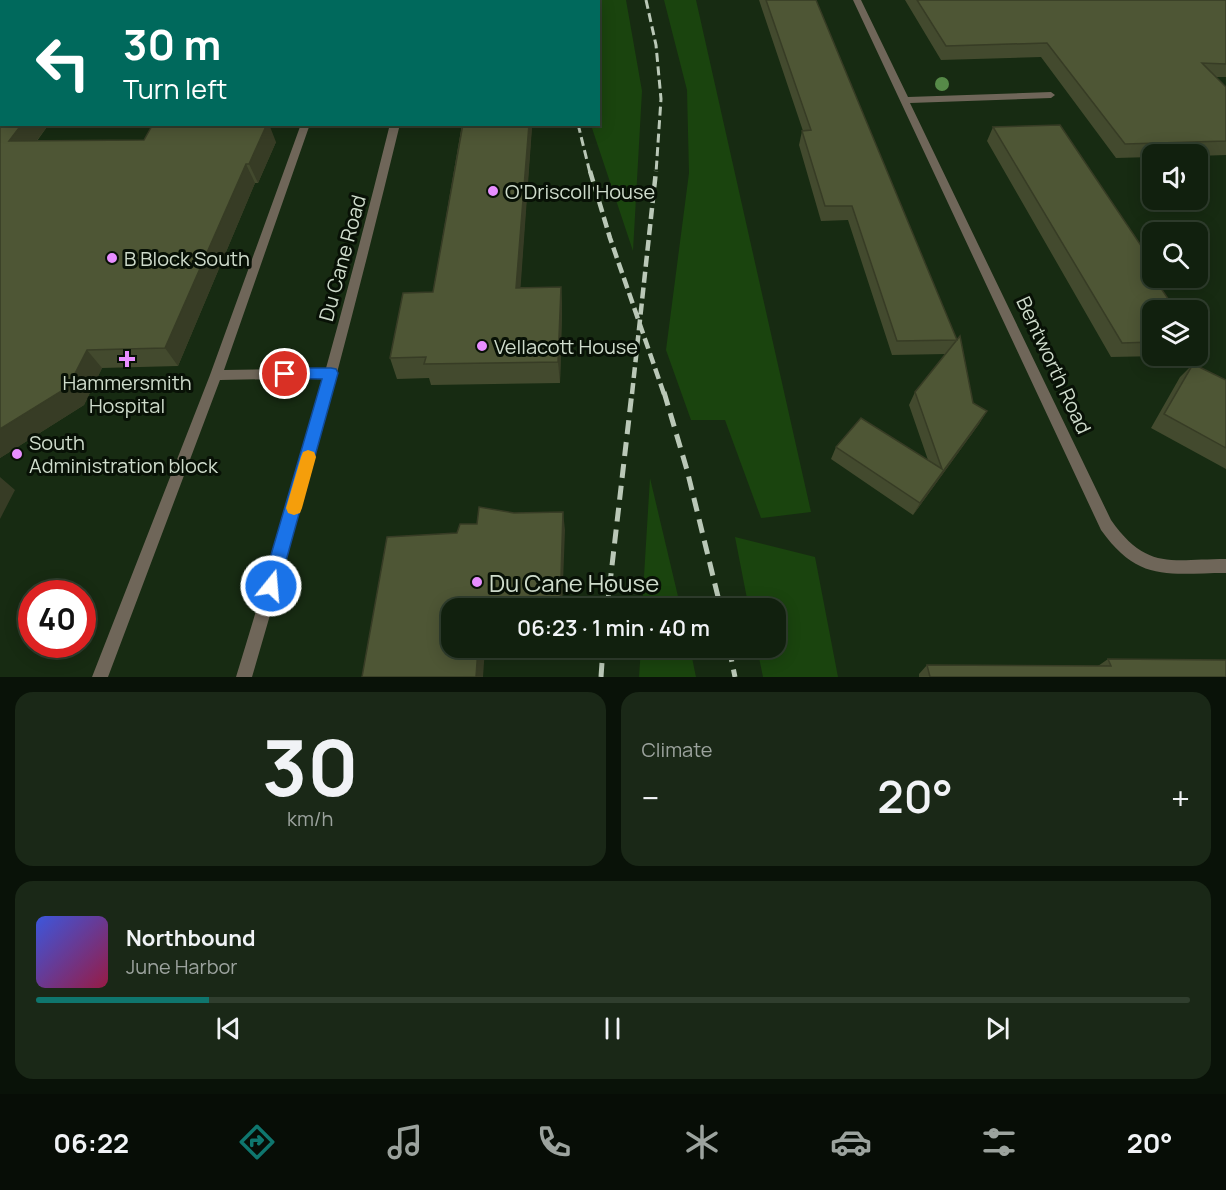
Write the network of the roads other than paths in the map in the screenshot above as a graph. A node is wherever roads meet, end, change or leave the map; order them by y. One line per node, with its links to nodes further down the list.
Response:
1 (857, 0): 3 (street, Bentworth Road)
2 (1051, 95): 3 (street)
3 (906, 100): 8 (street, Bentworth Road)
4 (305, 126): 7 (street)
5 (394, 126): 6 (street, Du Cane Road)
6 (331, 373): 7 (street); 10 (street, Du Cane Road)
7 (216, 375): 9 (street)
8 (1226, 566)
9 (100, 677)
10 (244, 677)

